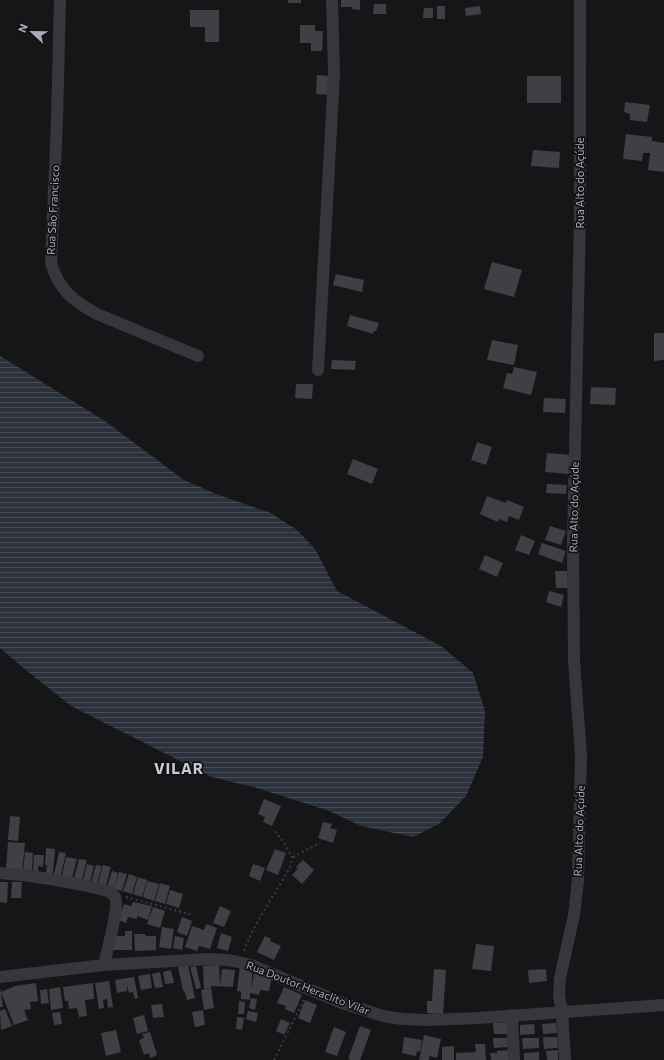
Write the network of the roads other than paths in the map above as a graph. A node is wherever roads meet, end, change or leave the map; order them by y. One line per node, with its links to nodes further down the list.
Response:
1 (60, 0): 4 (street, Rua Sâo Francisco)
2 (332, 0): 5 (street)
3 (580, 0): 10 (street, Rua Alto do Açúde)
4 (198, 356)
5 (318, 370)
6 (0, 873): 7 (street)
7 (104, 965): 8 (street, Rua Doutor Heraclito Vilar); 11 (street, Rua Doutor Heraclito Vilar)
8 (0, 977)
9 (664, 1005): 10 (street, Rua Doutor Heraclito Vilar)
10 (562, 1012): 11 (street, Rua Doutor Heraclito Vilar); 13 (street, Rua Alto do Açúde)
11 (512, 1015): 12 (street)
12 (514, 1060)
13 (565, 1060)

